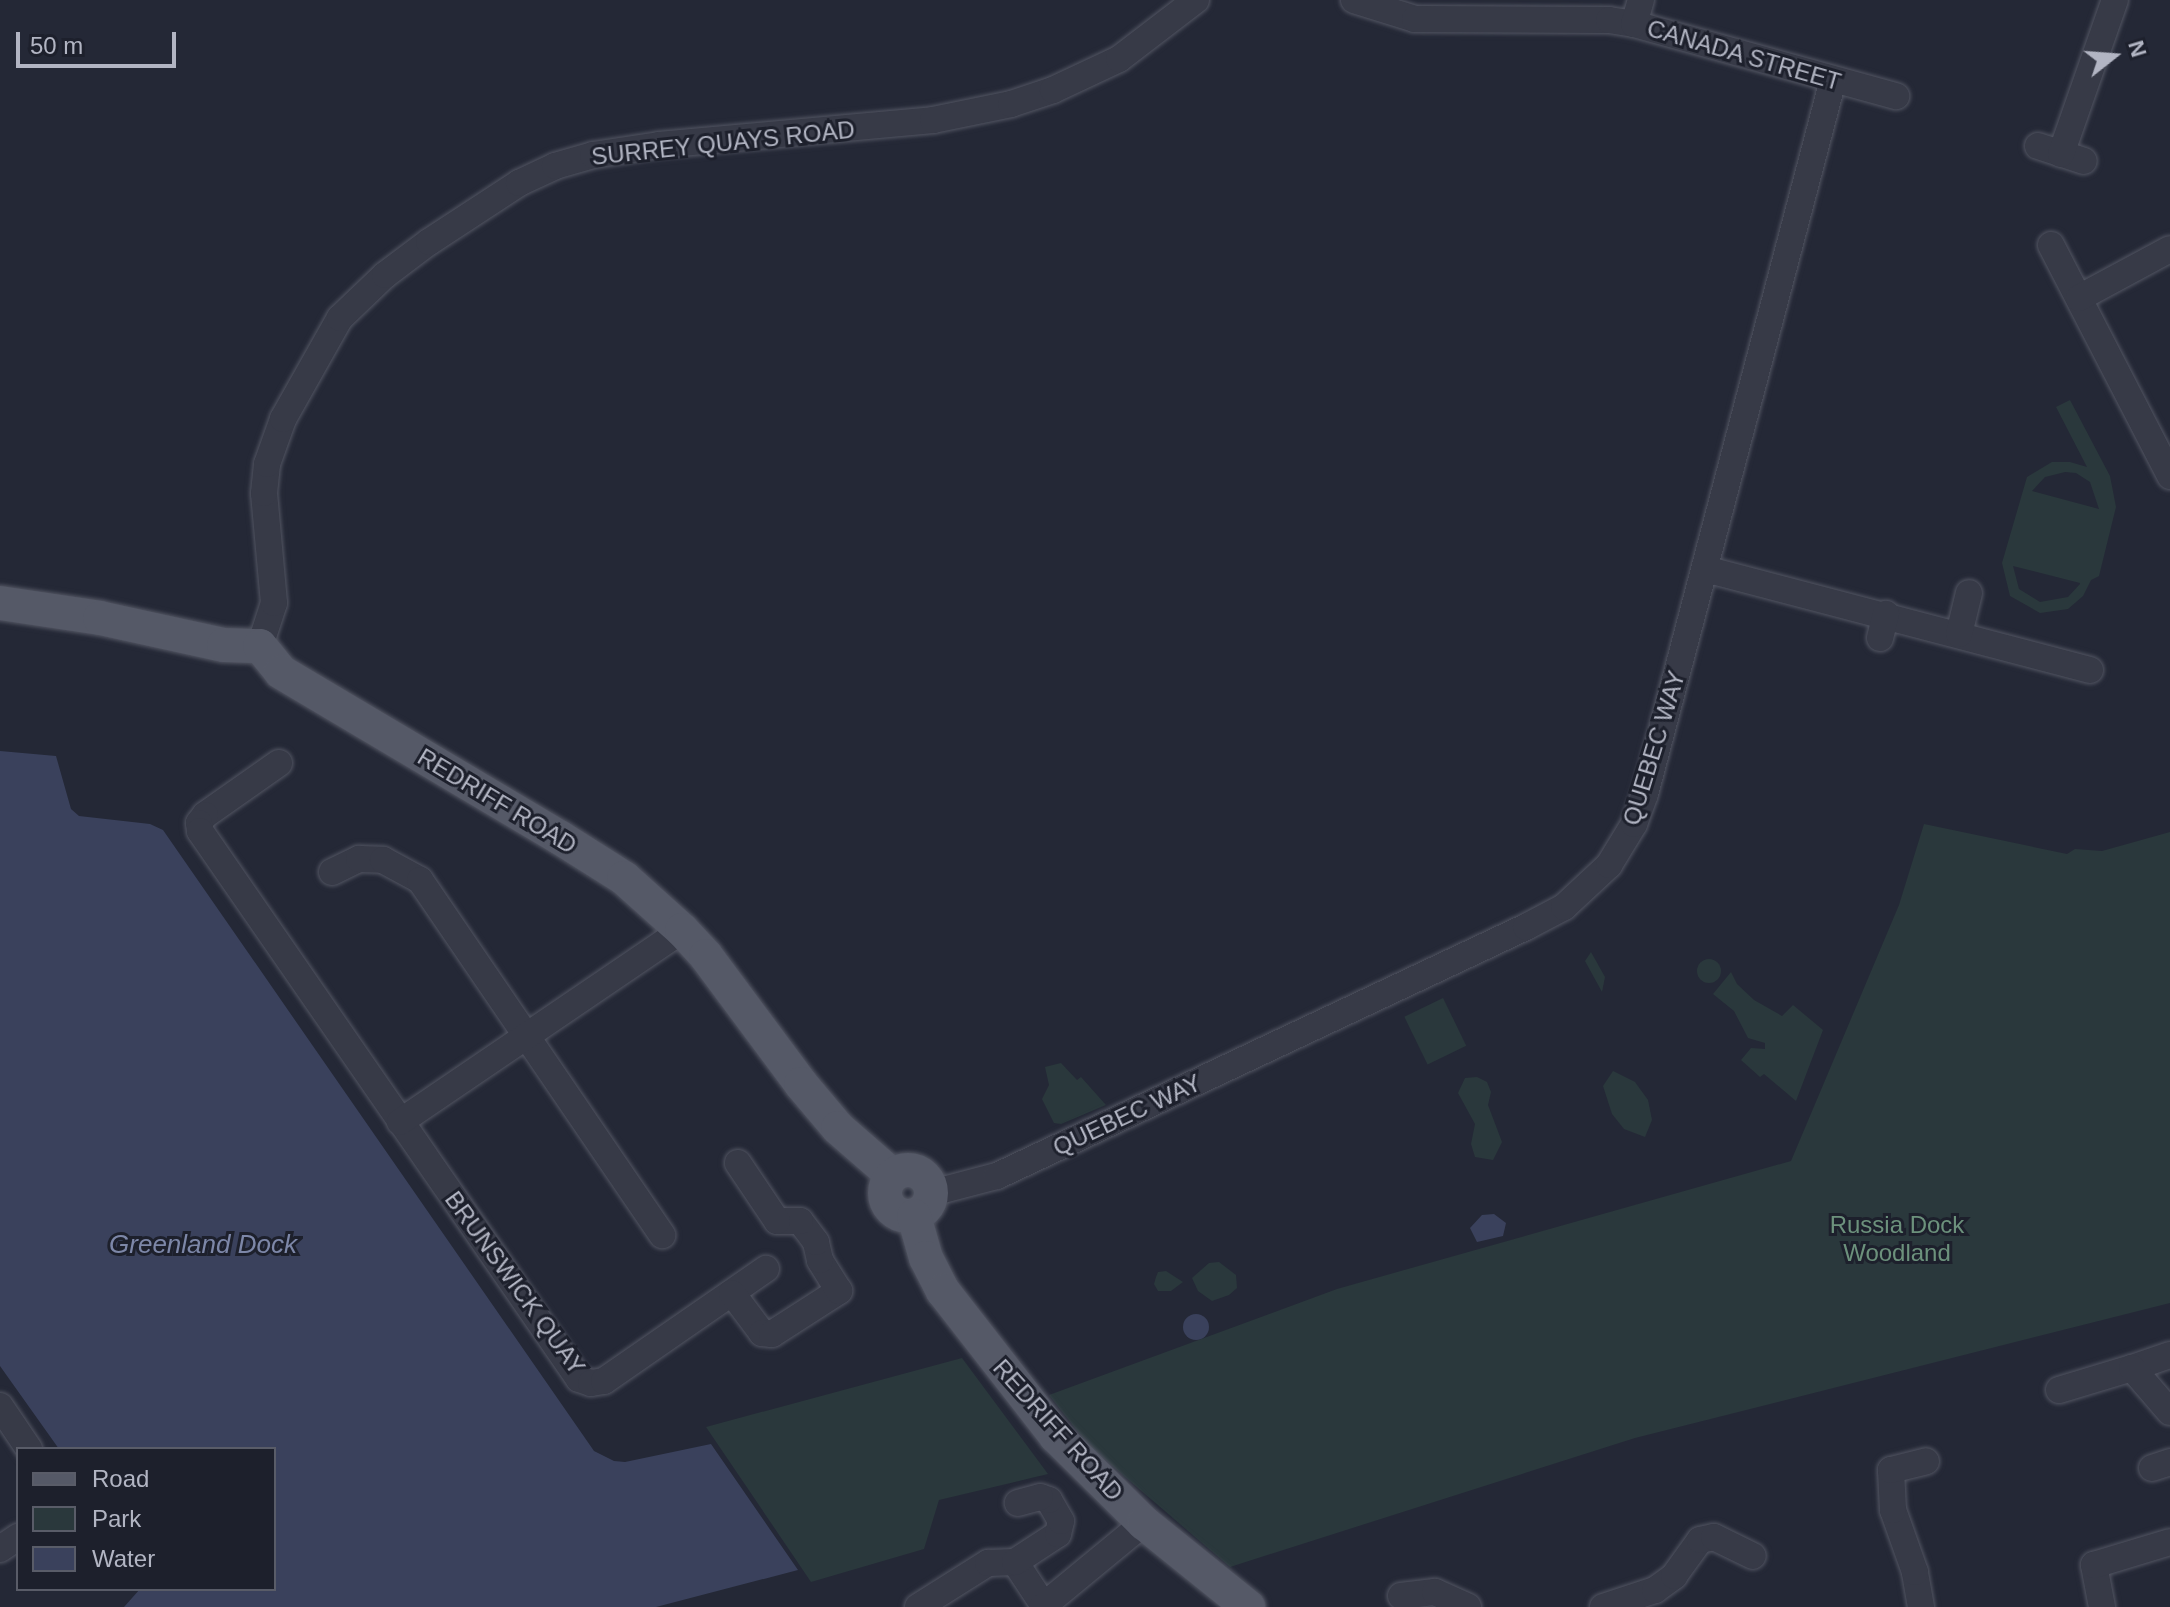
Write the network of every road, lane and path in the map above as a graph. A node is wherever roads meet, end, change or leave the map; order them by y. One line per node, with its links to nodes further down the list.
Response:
1 (1354, 0): 4 (street, CANADA STREET)
2 (2115, 0): 7 (street)
3 (1192, 2): 16 (street, SURREY QUAYS ROAD)
4 (1638, 12): 5 (street, CANADA STREET)
5 (1833, 80): 6 (street, CANADA STREET); 12 (street, QUEBEC WAY)
6 (1896, 96)
7 (2061, 154)
8 (2051, 245): 10 (street)
9 (2170, 249): 10 (street)
10 (2079, 298): 11 (street)
11 (2170, 476)
12 (1705, 569): 15 (street); 24 (street, QUEBEC WAY)
13 (1969, 593): 15 (street)
14 (0, 603): 16 (main road)
15 (1959, 634): 17 (street)
16 (260, 646): 20 (main road, REDRIFF ROAD)
17 (2090, 670)
18 (279, 763): 22 (street, BRUNSWICK QUAY)
19 (332, 872): 21 (street)
20 (682, 930): 21 (street); 24 (main road, REDRIFF ROAD)
21 (526, 1036): 22 (street); 25 (street)
22 (400, 1122): 27 (street, BRUNSWICK QUAY)
23 (738, 1163): 27 (street)
24 (923, 1205): 36 (main road, REDRIFF ROAD)
25 (662, 1235)
26 (766, 1269): 27 (street, BRUNSWICK QUAY)
27 (732, 1293)
28 (2170, 1355): 29 (street)
29 (2132, 1368): 30 (street); 32 (street)
30 (2059, 1390)
31 (0, 1406): 33 (street)
32 (2170, 1412)
33 (28, 1447)
34 (1926, 1461): 46 (street)
35 (1018, 1503): 39 (street)
36 (1144, 1523): 41 (street); 43 (main road, REDRIFF ROAD)
37 (2170, 1542): 47 (street)
38 (1753, 1556): 45 (street)
39 (1015, 1562): 41 (street); 42 (street)
40 (1401, 1596): 44 (street)
41 (1043, 1606)
42 (918, 1607)
43 (1248, 1607)
44 (1468, 1607)
45 (1603, 1607)
46 (1921, 1607)
47 (2102, 1607)

